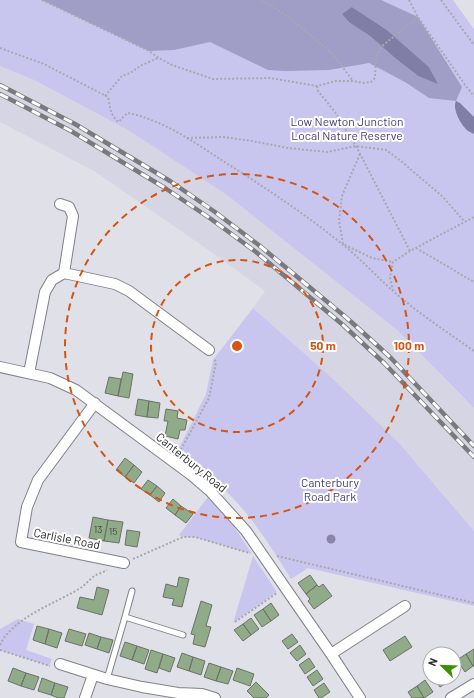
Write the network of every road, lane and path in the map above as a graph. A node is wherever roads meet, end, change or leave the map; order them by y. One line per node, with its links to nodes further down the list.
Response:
1 (42, 0): 8 (path)
2 (261, 0): 9 (path)
3 (409, 0): 5 (path)
4 (441, 0): 6 (path)
5 (418, 17): 9 (path); 12 (path)
6 (474, 45)
7 (0, 48): 11 (path)
8 (159, 58): 10 (path); 11 (path)
9 (353, 81): 10 (path)
10 (317, 86): 14 (path)
11 (105, 96): 13 (path)
12 (474, 96)
13 (187, 138): 14 (path); 19 (path)
14 (356, 146): 15 (path); 18 (path)
15 (360, 154): 19 (path); 21 (path)
16 (60, 204): 23 (street)
17 (474, 217): 18 (path)
18 (464, 221): 20 (path)
19 (343, 244): 22 (path); 25 (path)
20 (416, 248): 21 (path); 24 (path)
21 (410, 251): 22 (path)
22 (393, 262): 25 (path)
23 (64, 273): 26 (street); 29 (street)
24 (474, 282)
25 (394, 292): 27 (path)
26 (208, 350): 31 (path)
27 (474, 351)
28 (0, 367): 29 (street, Canterbury Road)
29 (29, 373): 30 (street, Canterbury Road)
30 (95, 403): 31 (street, Canterbury Road); 33 (street, Carlisle Road)
31 (174, 462): 32 (street, Canterbury Road)
32 (263, 555): 34 (street, Canterbury Road); 36 (path)
33 (124, 562)
34 (284, 587): 39 (path); 42 (street, Canterbury Road)
35 (132, 591): 38 (lane)
36 (474, 603)
37 (405, 606): 42 (street)
38 (125, 616): 40 (lane); 45 (lane)
39 (235, 622)
40 (183, 635)
41 (0, 650): 43 (path)
42 (331, 654): 50 (street, Canterbury Road)
43 (60, 664): 44 (street)
44 (93, 675): 45 (street); 48 (street)
45 (106, 679): 47 (street)
46 (474, 684): 51 (street)
47 (178, 696): 49 (street)
48 (85, 698)
49 (215, 698)
50 (360, 698)
51 (451, 698)

